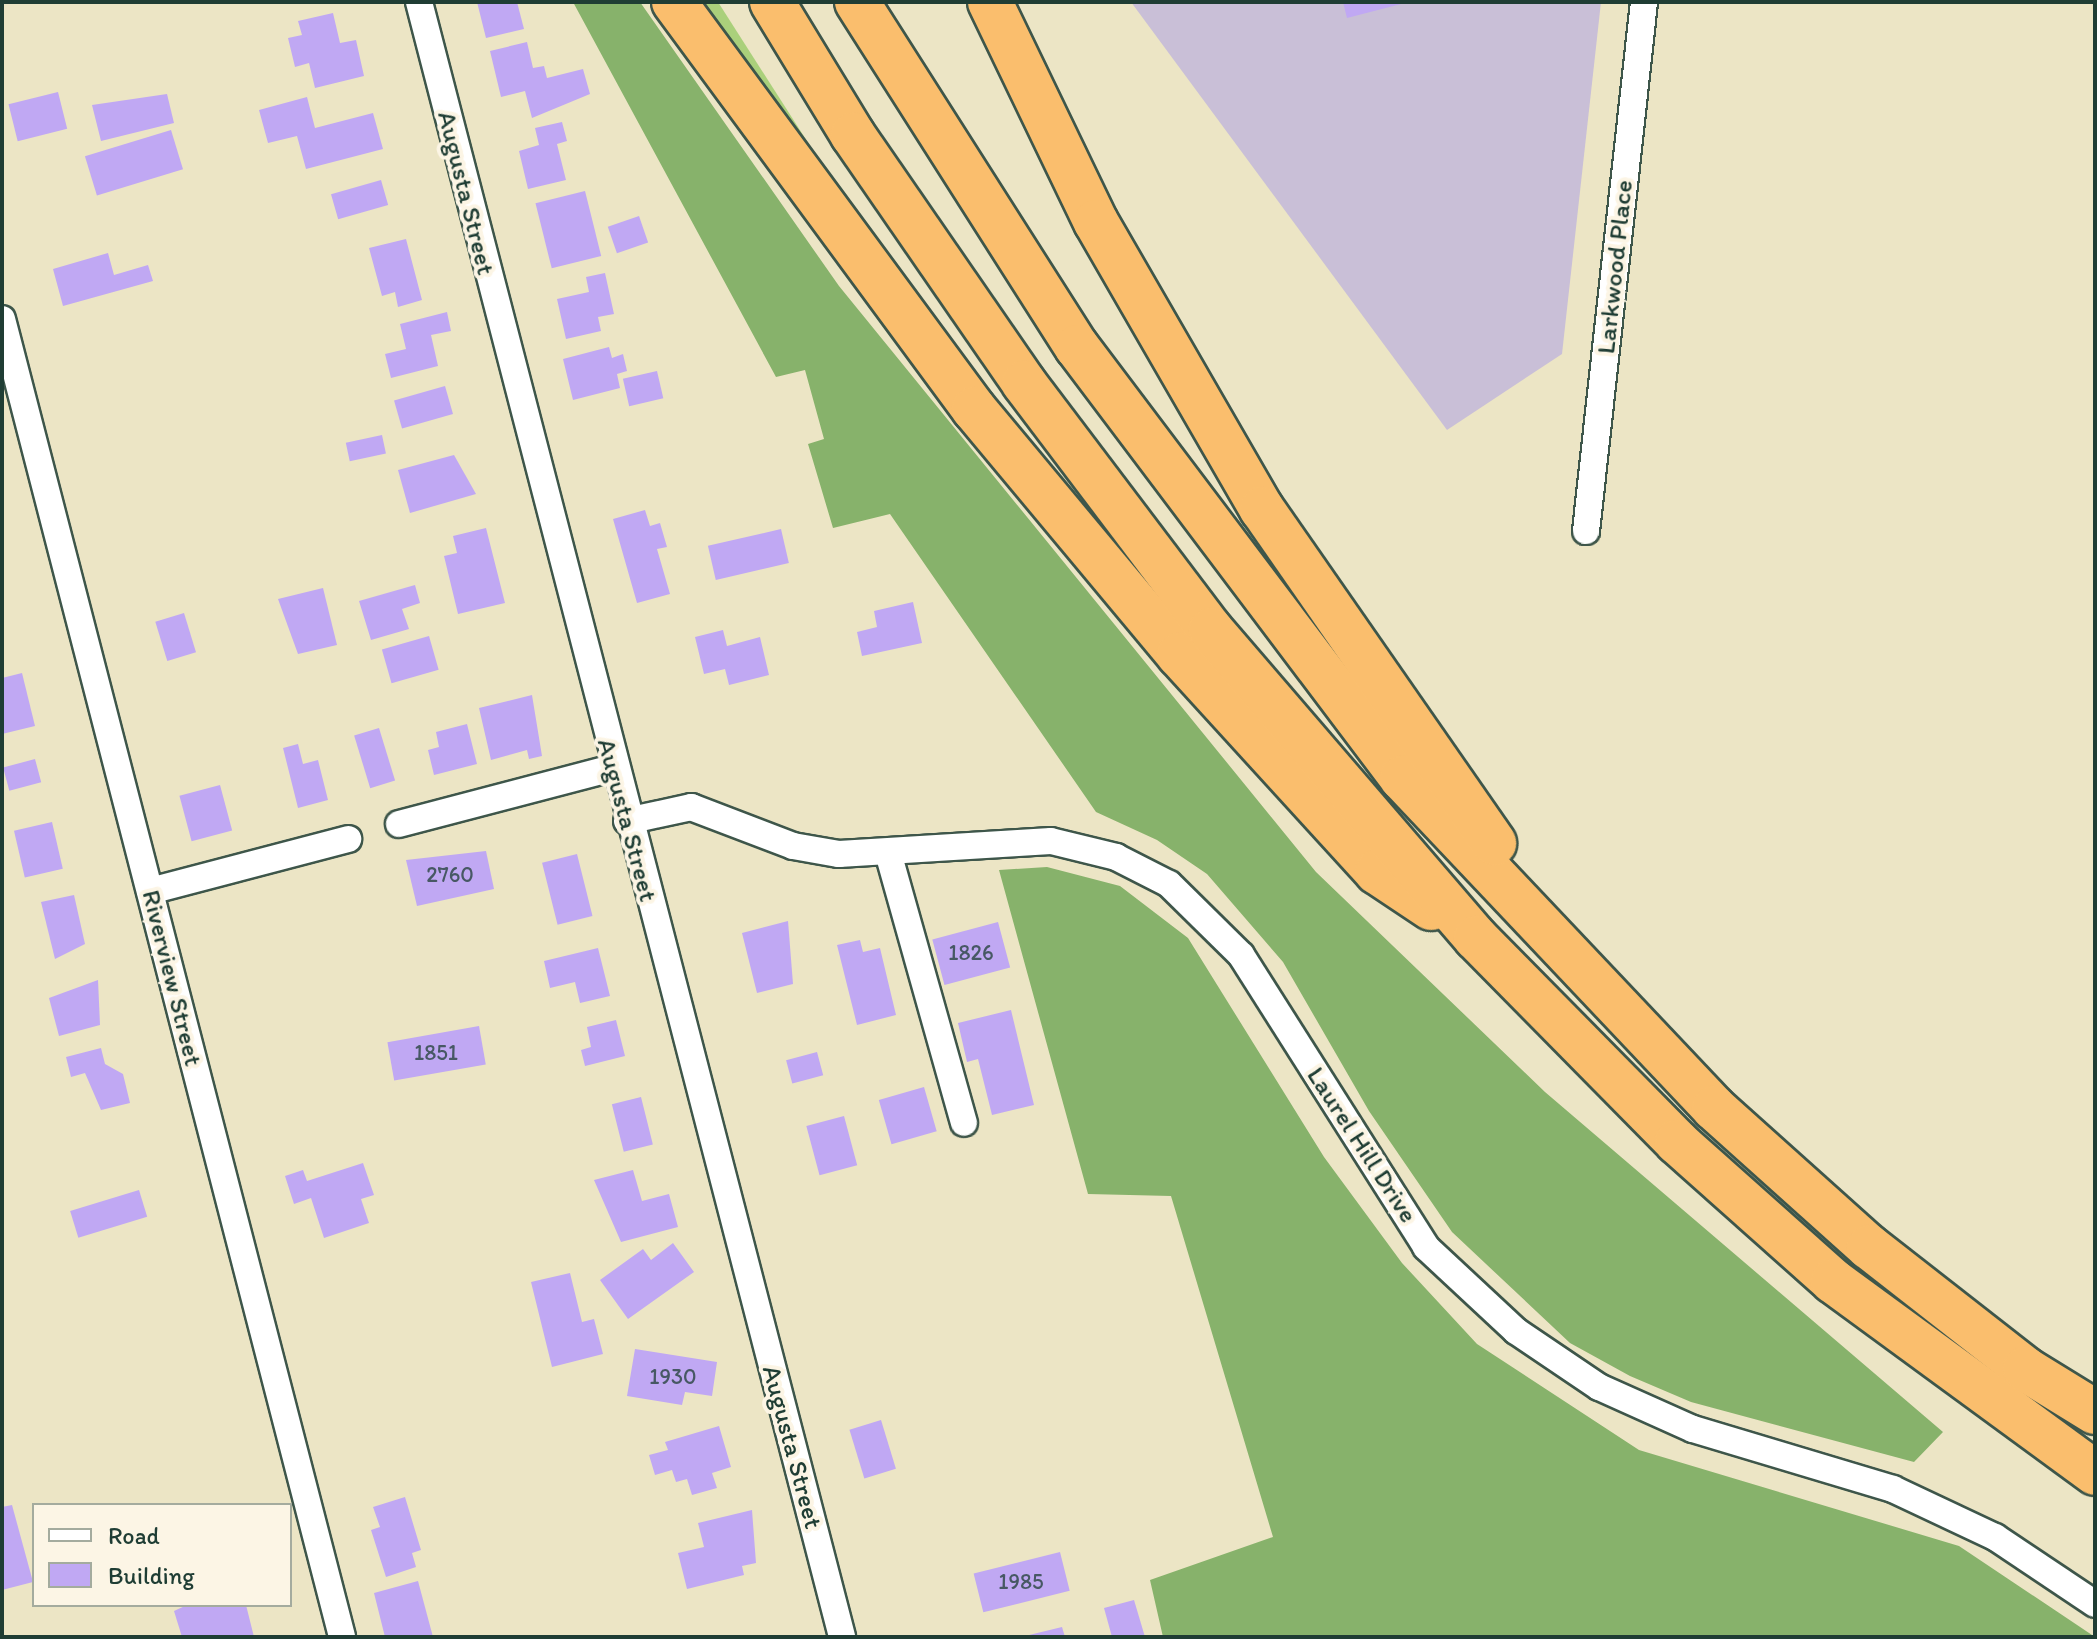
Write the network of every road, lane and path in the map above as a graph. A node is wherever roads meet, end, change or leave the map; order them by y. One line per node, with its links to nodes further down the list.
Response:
1 (419, 2): 9 (street, Augusta Street)
2 (674, 2): 15 (highway)
3 (772, 2): 15 (highway)
4 (857, 2): 16 (highway)
5 (990, 2): 16 (highway)
6 (1644, 2): 8 (street, Larkwood Place)
7 (2, 319): 14 (street, Riverview Street)
8 (1586, 531)
9 (613, 768): 10 (street, Augusta Street); 11 (street)
10 (627, 821): 13 (street, Laurel Hill Drive); 22 (street, Augusta Street)
11 (399, 824)
12 (348, 839): 14 (street)
13 (889, 856): 17 (street); 20 (street, Laurel Hill Drive)
14 (150, 891): 21 (street, Riverview Street)
15 (1476, 938): 19 (highway)
16 (1557, 948): 18 (highway)
17 (964, 1123)
18 (2095, 1412)
19 (2095, 1473)
20 (2095, 1604)
21 (342, 1637)
22 (842, 1637)

